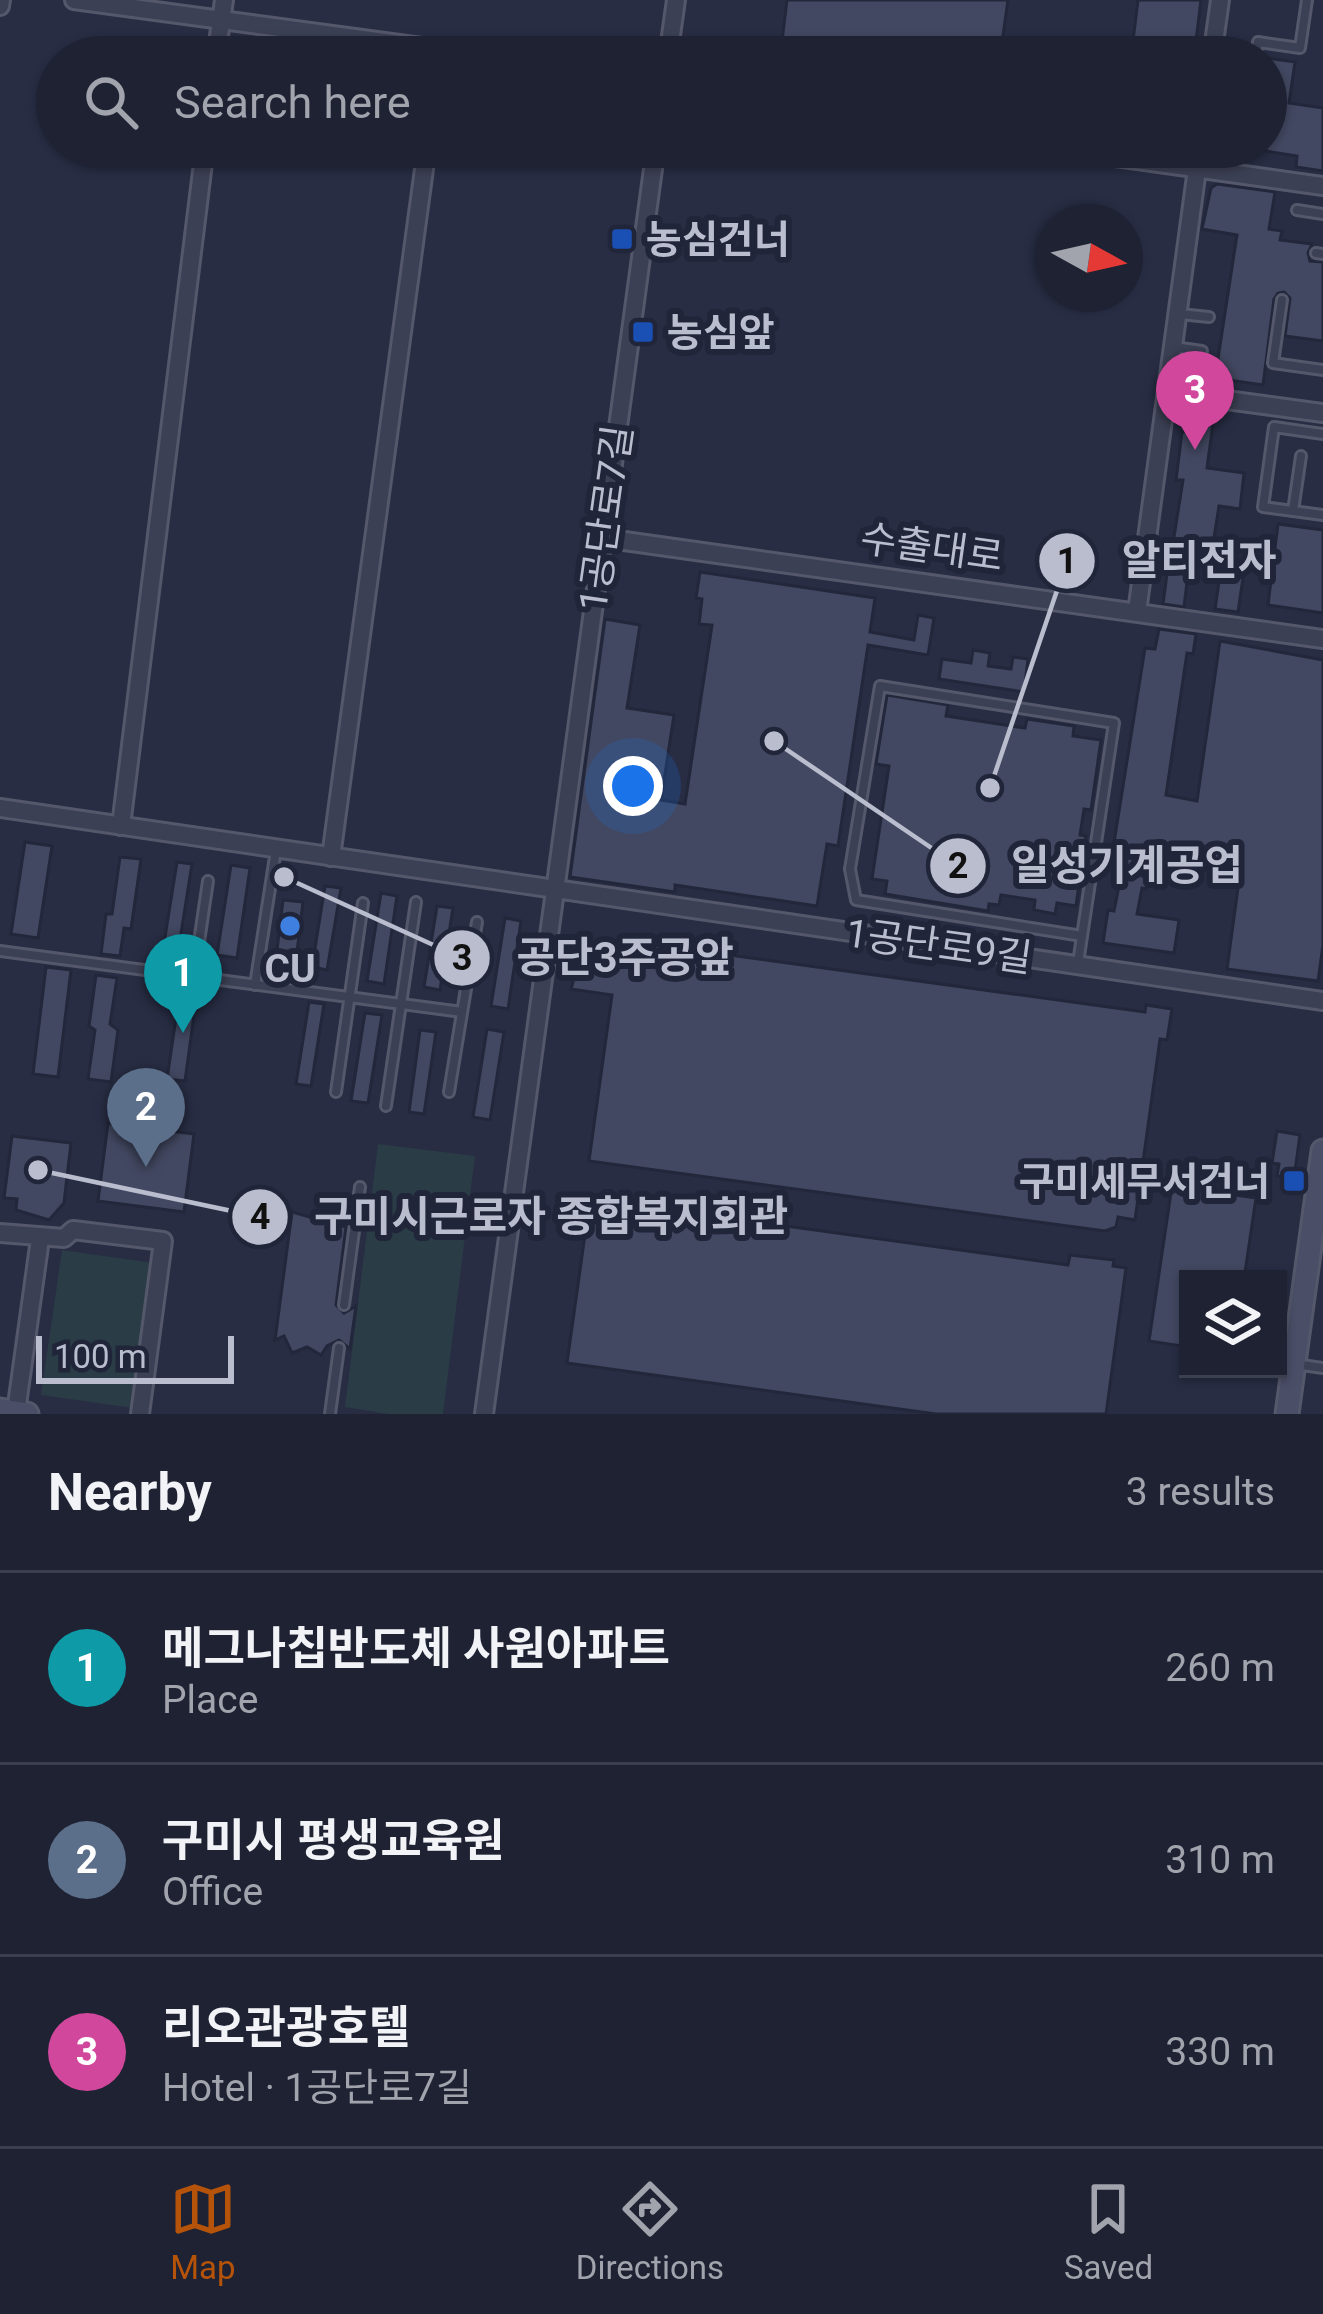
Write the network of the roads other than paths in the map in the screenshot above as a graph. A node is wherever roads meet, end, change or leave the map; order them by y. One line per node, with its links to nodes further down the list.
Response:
1 (74, 0): 6 (street)
2 (224, 0): 6 (street)
3 (676, 0): 9 (street)
4 (1220, 0): 10 (street)
5 (1307, 0): 11 (lane)
6 (221, 20): 7 (street); 8 (street)
7 (219, 36)
8 (327, 36)
9 (671, 36)
10 (1215, 36)
11 (1287, 47)
12 (202, 168): 38 (street)
13 (424, 168): 40 (street)
14 (653, 168): 34 (street, 1공단로7길)
15 (1190, 168): 17 (street)
16 (1233, 168): 18 (lane)
17 (1197, 169): 18 (street); 23 (street)
18 (1232, 173): 19 (street)
19 (1323, 186)
20 (1297, 210): 21 (lane)
21 (1323, 214)
22 (1282, 300): 27 (lane)
23 (1178, 313): 24 (lane); 25 (street)
24 (1209, 317)
25 (1173, 347): 26 (lane); 28 (street)
26 (1202, 350)
27 (1323, 370)
28 (1167, 392): 29 (street); 35 (street)
29 (1323, 413)
30 (1323, 434): 32 (lane)
31 (1301, 456): 32 (lane)
32 (1293, 511): 33 (lane)
33 (1323, 515)
34 (603, 538): 35 (street, 수출대로); 42 (street, 1공단로7길)
35 (1137, 612): 36 (street, 수출대로)
36 (1323, 639)
37 (0, 808): 38 (street, 1공단로9길)
38 (121, 826): 39 (street, 1공단로9길)
39 (276, 849): 40 (street, 1공단로9길); 50 (lane)
40 (331, 856): 42 (street, 1공단로9길)
41 (208, 881): 49 (lane)
42 (555, 889): 48 (street, 1공단로9길); 69 (street)
43 (416, 902): 53 (lane)
44 (363, 903): 51 (lane)
45 (477, 922): 54 (lane)
46 (1082, 936): 46 (lane); 48 (lane)
47 (0, 951): 49 (lane)
48 (1078, 965): 52 (street, 1공단로9길)
49 (194, 976): 50 (lane)
50 (256, 985): 51 (lane)
51 (349, 997): 53 (lane); 55 (lane)
52 (1323, 1000)
53 (401, 1004): 54 (lane); 57 (lane)
54 (462, 1012): 56 (lane)
55 (335, 1092)
56 (449, 1092)
57 (386, 1106)
58 (1323, 1151): 65 (main road)
59 (360, 1187): 63 (lane)
60 (0, 1233): 61 (street)
61 (40, 1239): 66 (street); 67 (street)
62 (1323, 1250): 65 (main road)
63 (344, 1305)
64 (339, 1348): 68 (lane)
65 (1312, 1368): 70 (main road); 71 (main road)
66 (15, 1412)
67 (140, 1414)
68 (330, 1414)
69 (484, 1414)
70 (1287, 1414)
71 (1301, 1414)

